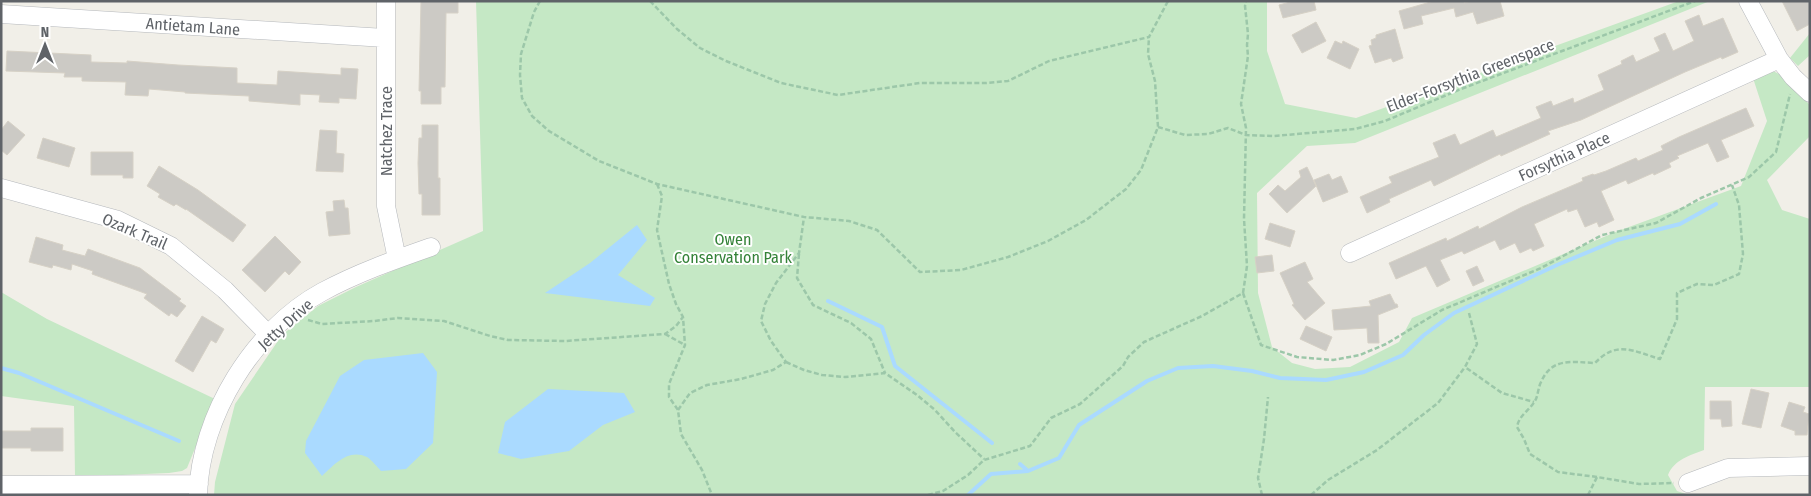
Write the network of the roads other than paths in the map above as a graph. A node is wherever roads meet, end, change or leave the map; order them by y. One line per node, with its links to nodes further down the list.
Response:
1 (386, 1): 4 (street, Natchez Trace)
2 (1748, 1): 5 (street)
3 (1, 14): 4 (street, Antietam Lane)
4 (385, 38): 10 (street, Natchez Trace)
5 (1779, 59): 6 (street); 9 (street, Forsythia Place)
6 (1810, 93)
7 (1, 188): 11 (street, Ozark Trail)
8 (431, 247): 10 (street, Jetty Drive)
9 (1350, 253)
10 (397, 259): 11 (street, Jetty Drive)
11 (268, 334): 15 (street, Jetty Drive)
12 (1810, 466): 13 (street)
13 (1688, 483)
14 (1, 484): 15 (street)
15 (199, 489)

